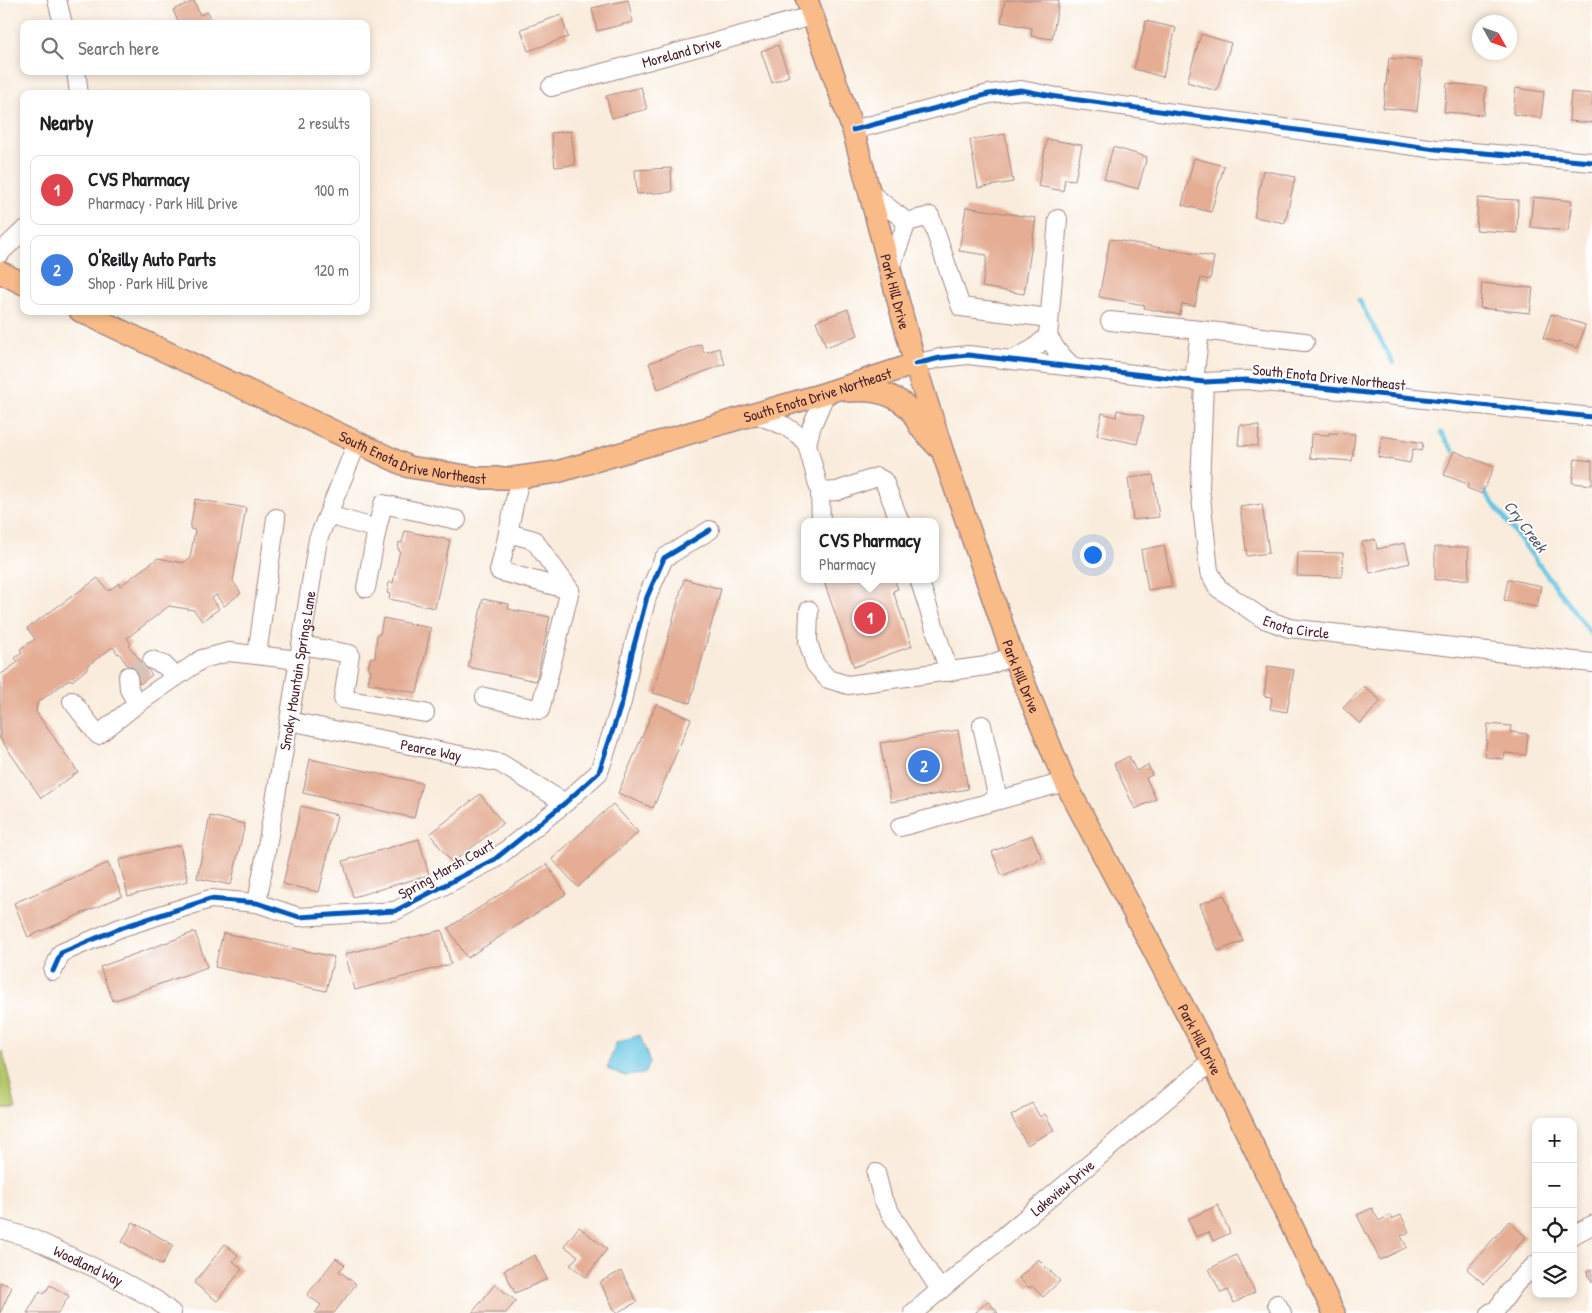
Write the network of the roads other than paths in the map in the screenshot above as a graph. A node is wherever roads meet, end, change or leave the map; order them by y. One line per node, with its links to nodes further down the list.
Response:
1 (57, 0): 3 (street)
2 (809, 8): 5 (street, Moreland Drive); 7 (main road, Park Hill Drive)
3 (62, 20)
4 (77, 75): 6 (street)
5 (551, 87)
6 (78, 90)
7 (853, 130): 8 (street); 9 (main road, Park Hill Drive)
8 (1592, 162)
9 (870, 193): 11 (street); 14 (main road, Park Hill Drive)
10 (1058, 219): 19 (street)
11 (907, 222): 14 (street); 19 (street)
12 (20, 234): 13 (street)
13 (0, 253)
14 (890, 269): 23 (main road, Park Hill Drive)
15 (0, 272): 16 (main road)
16 (20, 282)
17 (88, 315): 29 (main road, South Enota Drive Northeast)
18 (1110, 321): 20 (street)
19 (1048, 327): 22 (street); 24 (street)
20 (1200, 330): 21 (street); 25 (street, Enota Circle)
21 (1305, 342)
22 (1012, 360): 23 (street, South Enota Drive Northeast); 24 (street, South Enota Drive Northeast)
23 (915, 364): 26 (main road, South Enota Drive Northeast); 31 (main road, Park Hill Drive)
24 (1072, 366): 25 (street, South Enota Drive Northeast)
25 (1199, 382): 28 (street, South Enota Drive Northeast); 50 (street, Enota Circle)
26 (826, 393): 27 (main road, South Enota Drive Northeast); 30 (street); 31 (main road)
27 (755, 414): 30 (street); 32 (main road, South Enota Drive Northeast)
28 (1592, 417)
29 (357, 443): 32 (main road, South Enota Drive Northeast); 34 (street, Smoky Mountain Springs Lane)
30 (807, 444): 33 (street)
31 (944, 453): 48 (main road, Park Hill Drive)
32 (520, 477): 41 (street)
33 (820, 492): 36 (street); 37 (street)
34 (328, 515): 39 (street); 46 (street, Smoky Mountain Springs Lane)
35 (276, 518): 47 (street)
36 (821, 518)
37 (893, 518)
38 (457, 520): 39 (street)
39 (377, 529): 43 (street)
40 (710, 530): 62 (street, Spring Marsh Court)
41 (508, 533): 44 (street); 44 (street)
42 (920, 583): 51 (street)
43 (366, 588)
44 (570, 590): 54 (street)
45 (809, 610): 51 (street)
46 (300, 652): 47 (street); 57 (street); 58 (street, Smoky Mountain Springs Lane)
47 (257, 655): 53 (street)
48 (1013, 656): 51 (street); 60 (main road, Park Hill Drive)
49 (152, 660): 53 (street)
50 (1592, 663)
51 (949, 672)
52 (128, 676): 56 (street)
53 (176, 677): 56 (street)
54 (485, 697)
55 (72, 700): 56 (street)
56 (137, 704)
57 (425, 713)
58 (289, 721): 62 (street, Pearce Way); 64 (street, Smoky Mountain Springs Lane)
59 (982, 725): 61 (street)
60 (1065, 782): 61 (street); 66 (main road, Park Hill Drive)
61 (998, 800): 63 (street)
62 (565, 803): 64 (street, Spring Marsh Court)
63 (900, 827)
64 (257, 903): 65 (street, Spring Marsh Court)
65 (53, 971)
66 (1212, 1061): 72 (street, Lakeview Drive); 75 (main road, Park Hill Drive)
67 (876, 1173): 72 (street)
68 (1592, 1225): 70 (street)
69 (0, 1229): 73 (street, Woodland Way)
70 (1577, 1233)
71 (1532, 1268): 76 (street)
72 (940, 1290): 74 (street, Lakeview Drive)
73 (172, 1313)
74 (912, 1313)
75 (1334, 1313)
76 (1490, 1313)

